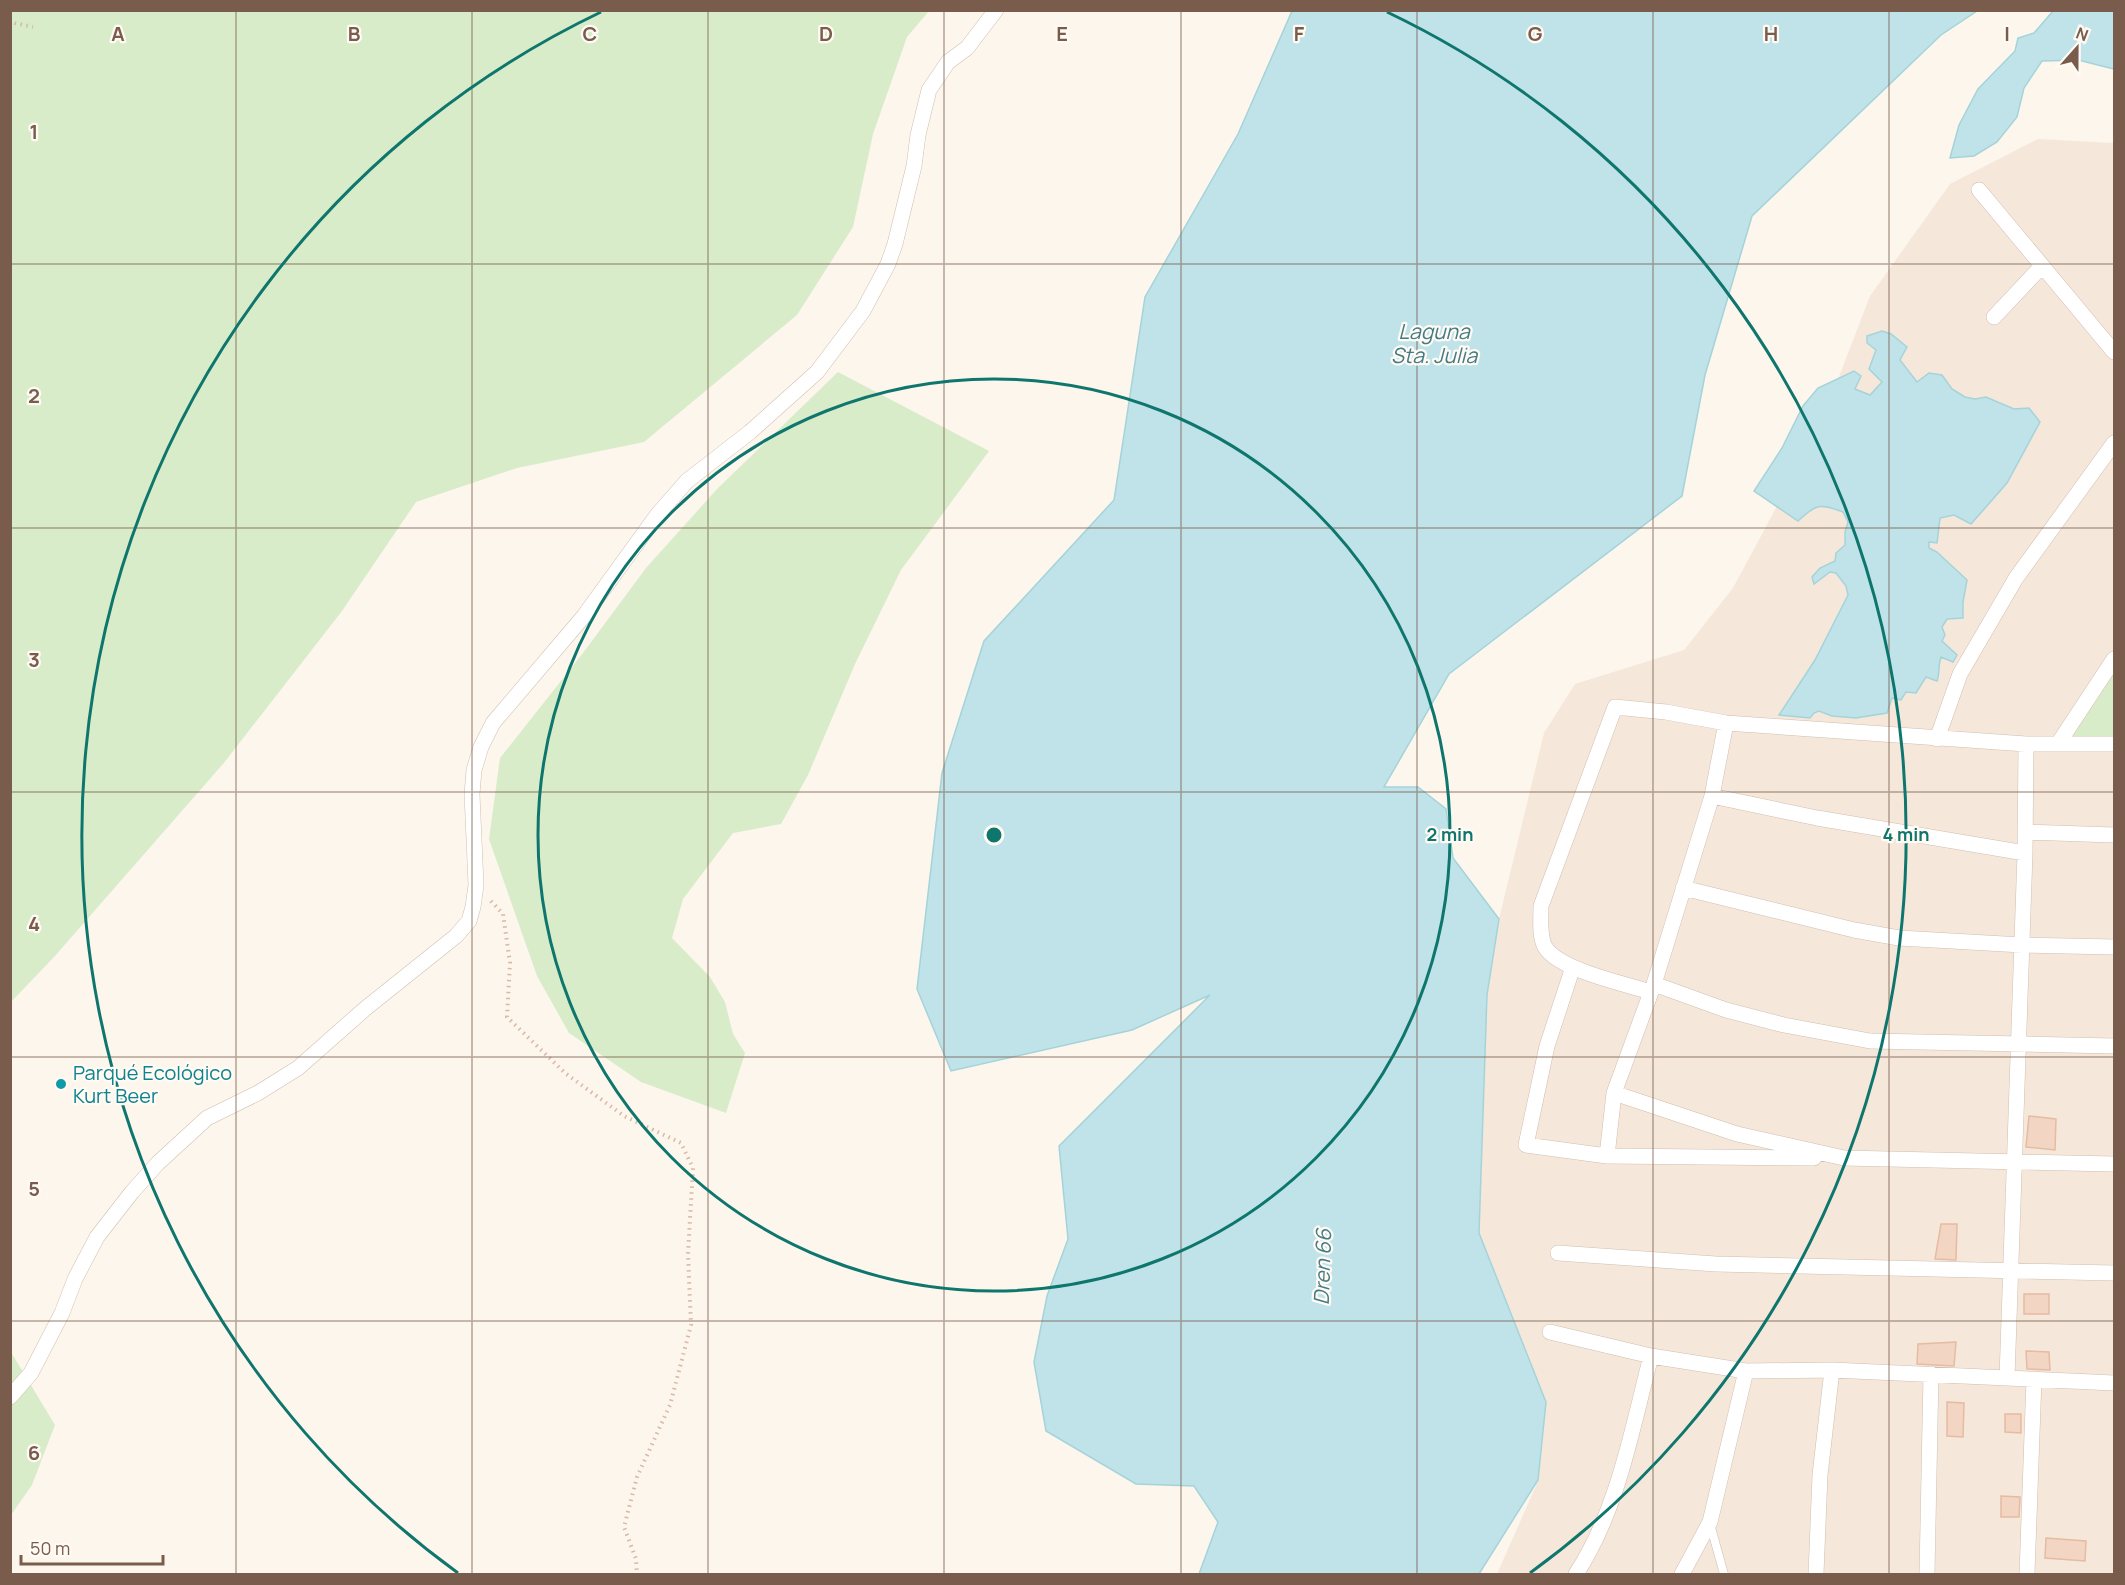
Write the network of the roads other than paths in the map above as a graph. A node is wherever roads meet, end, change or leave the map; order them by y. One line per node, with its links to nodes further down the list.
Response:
1 (996, 10): 40 (street)
2 (1978, 190): 3 (street)
3 (2042, 266): 4 (street); 5 (street)
4 (1994, 316)
5 (2115, 352)
6 (2115, 442): 9 (street)
7 (2115, 659): 11 (street)
8 (1725, 723): 9 (street); 13 (street); 20 (street)
9 (1937, 739): 10 (street)
10 (2025, 744): 11 (street); 14 (street)
11 (2058, 744): 12 (street)
12 (2115, 744)
13 (1712, 796): 16 (street); 17 (street)
14 (2025, 832): 15 (street); 16 (street)
15 (2115, 835)
16 (2025, 853): 18 (street)
17 (1683, 888): 18 (street); 21 (street)
18 (2022, 945): 19 (street); 22 (street)
19 (2115, 946)
20 (1573, 967): 21 (street); 25 (street)
21 (1653, 988): 22 (street); 24 (street)
22 (2019, 1044): 23 (street); 27 (street)
23 (2115, 1046)
24 (1614, 1093): 25 (street); 26 (street)
25 (1607, 1156): 26 (street)
26 (1844, 1158): 27 (street)
27 (2014, 1163): 28 (street); 30 (street)
28 (2115, 1164)
29 (1558, 1253): 30 (street)
30 (2011, 1270): 31 (street); 37 (street)
31 (2115, 1273)
32 (1550, 1332): 33 (street)
33 (1651, 1356): 35 (street); 42 (street)
34 (1832, 1370): 35 (street); 36 (street); 45 (street)
35 (1746, 1371): 41 (street)
36 (1931, 1374): 37 (street); 46 (street)
37 (2007, 1378): 38 (street)
38 (2034, 1379): 39 (street); 47 (street)
39 (2115, 1383)
40 (10, 1397)
41 (1710, 1522): 43 (street); 44 (lane)
42 (1576, 1575)
43 (1682, 1575)
44 (1724, 1575)
45 (1816, 1575)
46 (1927, 1575)
47 (2027, 1575)

